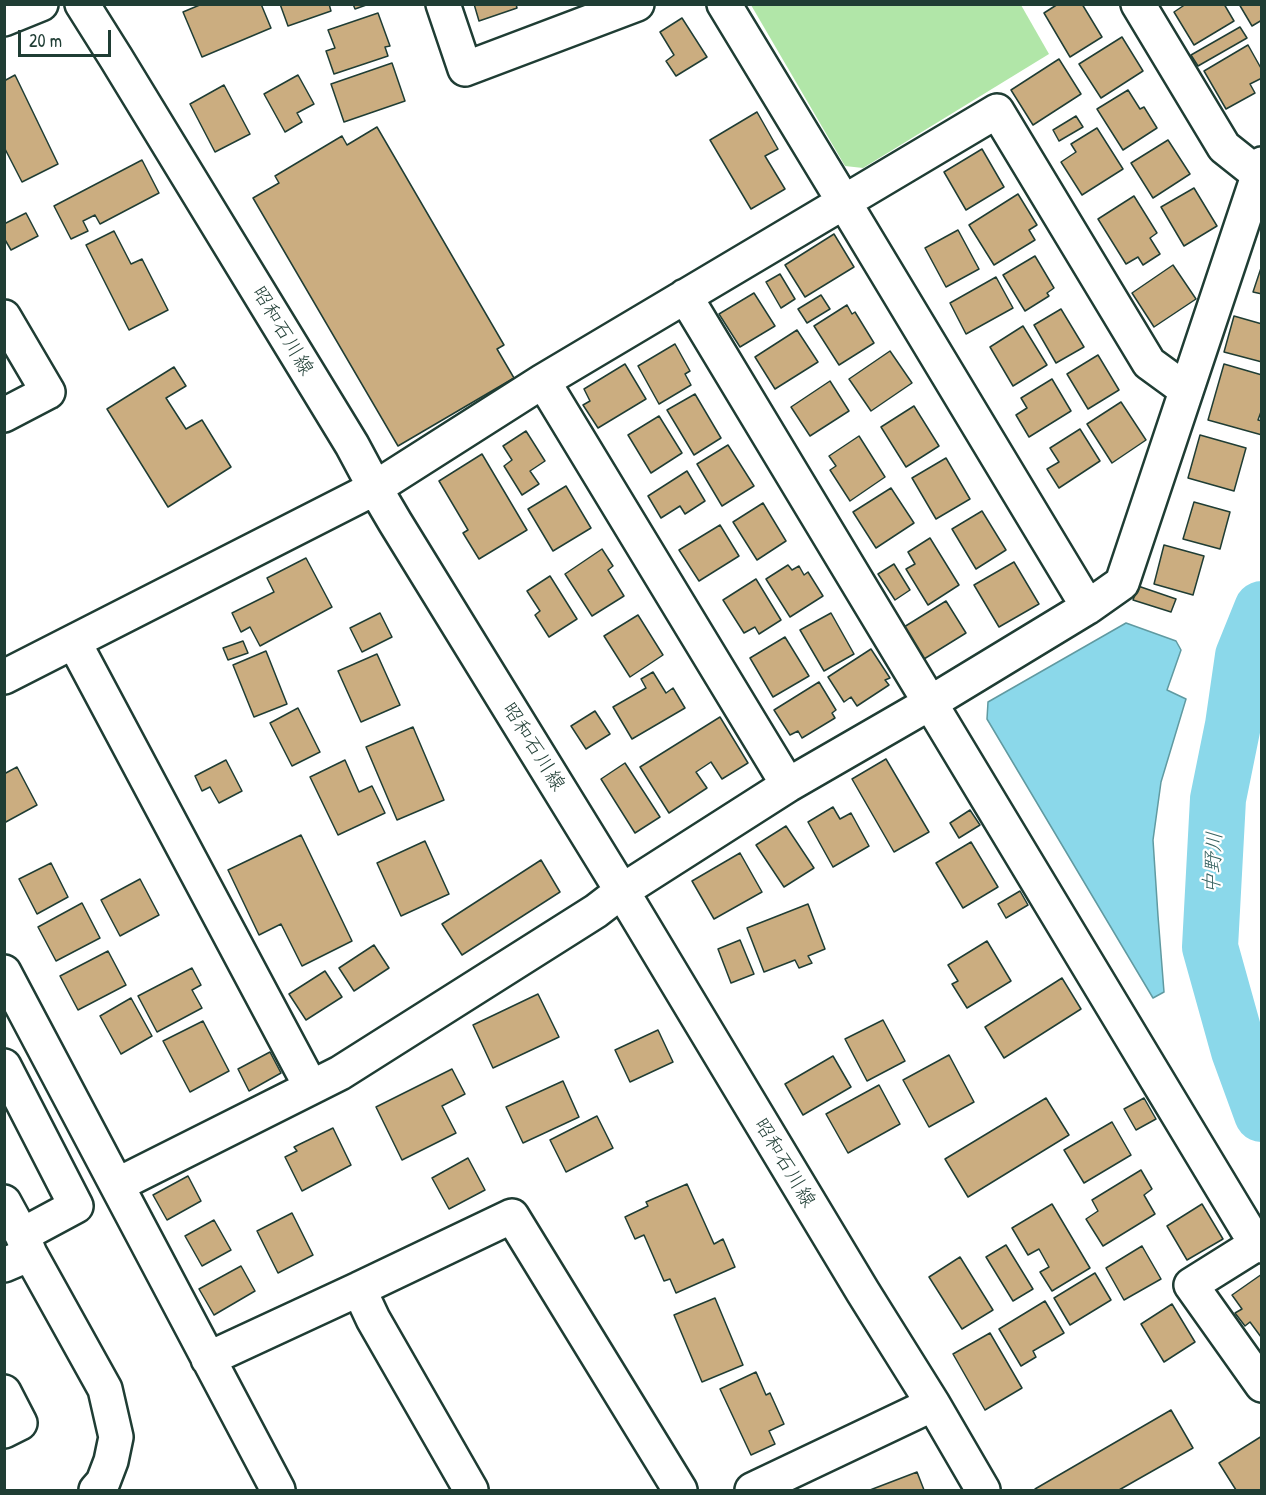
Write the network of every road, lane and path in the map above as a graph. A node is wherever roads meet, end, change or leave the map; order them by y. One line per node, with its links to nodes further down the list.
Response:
1 (41, 4): 7 (street)
2 (82, 4): 15 (street, 昭和石川線)
3 (443, 4): 4 (street)
4 (637, 4)
5 (724, 4): 9 (street)
6 (1138, 4): 8 (street)
7 (4, 19)
8 (1260, 169): 13 (street)
9 (844, 202): 10 (street); 13 (street); 16 (street)
10 (685, 296): 12 (street); 19 (street)
11 (4, 317): 14 (street)
12 (543, 381): 15 (street); 20 (street)
13 (1186, 390): 16 (street)
14 (4, 415)
15 (375, 488): 17 (street); 21 (street, 昭和石川線)
16 (1088, 607): 19 (street)
17 (74, 642): 18 (street); 24 (street)
18 (4, 677)
19 (930, 704): 20 (street); 27 (street)
20 (788, 784): 21 (street)
21 (622, 891): 24 (street); 33 (street, 昭和石川線)
22 (4, 972): 25 (street)
23 (4, 1066): 28 (street)
24 (311, 1086): 25 (street)
25 (117, 1185): 30 (street)
26 (4, 1202): 28 (street)
27 (1260, 1244): 31 (street)
28 (19, 1252): 35 (street)
29 (359, 1289): 30 (street); 37 (street); 38 (street)
30 (208, 1359): 36 (street)
31 (1262, 1386)
32 (4, 1392): 34 (street)
33 (933, 1404): 39 (street); 40 (street, 昭和石川線)
34 (4, 1431)
35 (96, 1491)
36 (278, 1491)
37 (471, 1491)
38 (680, 1491)
39 (752, 1491)
40 (983, 1491)

